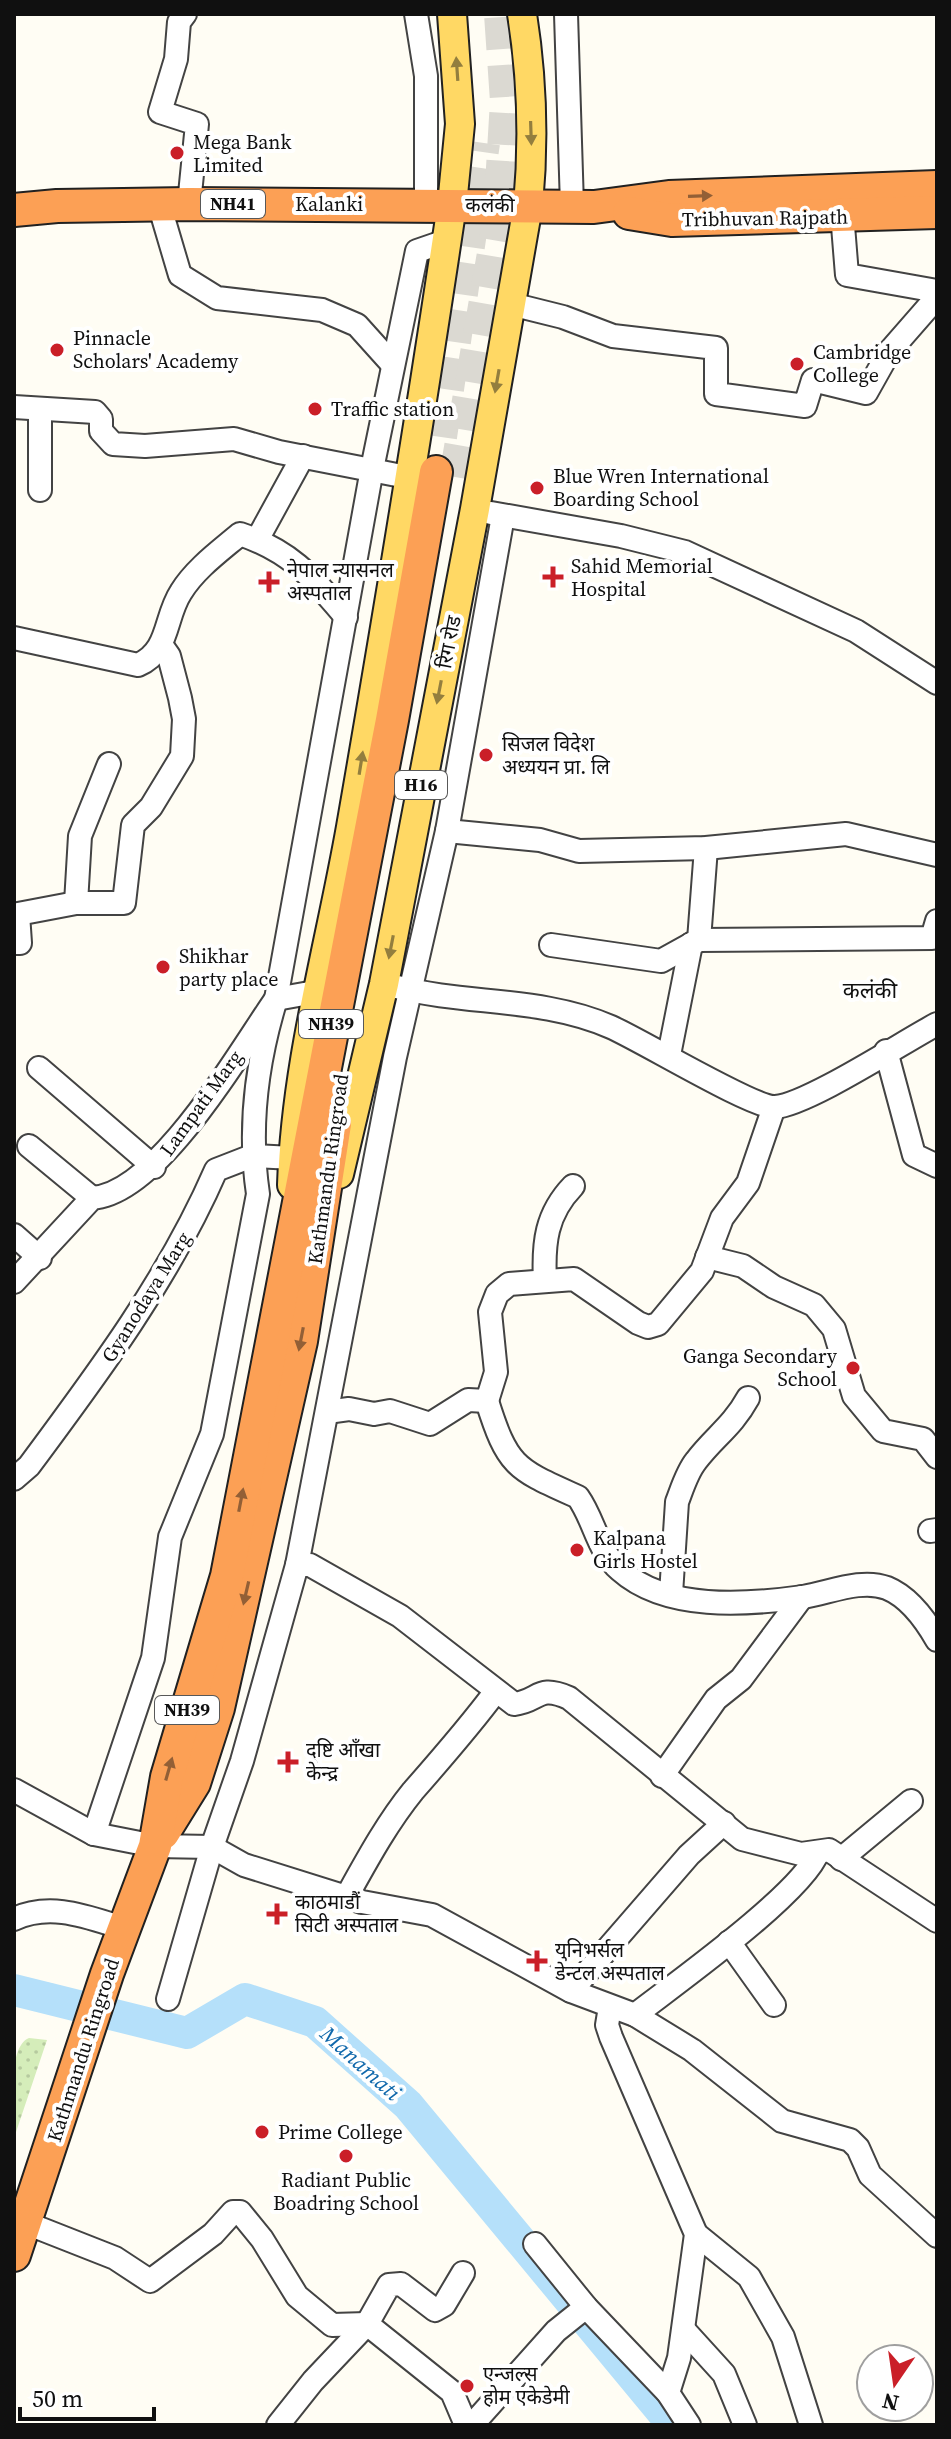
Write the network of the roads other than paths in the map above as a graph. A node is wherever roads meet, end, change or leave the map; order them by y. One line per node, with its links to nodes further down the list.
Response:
1 (185, 14): 7 (street)
2 (416, 14): 9 (street)
3 (452, 14): 9 (main road, one-way to 3)
4 (522, 14): 10 (main road, रिंग रोड / H16, one-way to 10)
5 (566, 14): 11 (street)
6 (937, 187): 8 (highway, Tribhuvan Rajpath / NH41)
7 (174, 204): 9 (highway, Kalanki / NH41); 12 (highway, Kalanki / NH41); 17 (street)
8 (841, 204): 11 (highway, Tribhuvan Rajpath / NH41); 13 (highway, Tribhuvan Rajpath / NH41); 15 (street)
9 (439, 205): 10 (highway, कलंकी / NH41); 14 (main road)
10 (528, 206): 11 (highway, Tribhuvan Rajpath / NH41); 16 (main road, रिंग रोड / H16)
11 (583, 206)
12 (14, 210)
13 (937, 212)
14 (446, 241): 17 (street); 22 (main road)
15 (937, 294): 16 (street)
16 (511, 304): 24 (main road, रिंग रोड / H16, one-way to 24)
17 (393, 365): 21 (street)
18 (14, 407): 19 (street)
19 (40, 410): 20 (street); 23 (street)
20 (303, 456): 21 (street); 26 (street)
21 (372, 469): 22 (street); 27 (street)
22 (433, 475): 41 (main road, one-way to 22); 58 (highway, Kathmandu Ringroad / NH39)
23 (40, 490)
24 (475, 509): 25 (street); 40 (main road, रिंग रोड / H16, one-way to 40)
25 (503, 516): 30 (street); 32 (street)
26 (257, 540): 27 (street); 29 (street)
27 (346, 617): 42 (street)
28 (14, 638): 29 (street)
29 (162, 646): 35 (street)
30 (937, 683)
31 (109, 764): 35 (street)
32 (447, 831): 33 (street); 40 (street)
33 (706, 848): 34 (street); 37 (street)
34 (937, 855)
35 (76, 903): 38 (street)
36 (937, 921): 37 (street)
37 (695, 942): 39 (street); 45 (street)
38 (14, 943)
39 (551, 945)
40 (397, 988): 45 (street); 58 (main road, रिंग रोड / H16); 63 (street)
41 (315, 992): 42 (street); 50 (main road)
42 (276, 999): 49 (street); 52 (street, Lampati Marg)
43 (937, 1024): 44 (street)
44 (886, 1051): 47 (street); 51 (street)
45 (669, 1055): 47 (street)
46 (39, 1068): 52 (street)
47 (774, 1107): 56 (street)
48 (29, 1146): 54 (street)
49 (252, 1156): 50 (street, Gyanodaya Marg); 65 (street, Gyanodaya Marg); 75 (street)
50 (293, 1158): 58 (main road)
51 (937, 1166)
52 (154, 1167): 54 (street, Lampati Marg)
53 (573, 1186): 59 (street)
54 (92, 1198): 57 (street, Lampati Marg)
55 (14, 1235): 57 (street)
56 (707, 1257): 59 (street); 64 (street)
57 (40, 1258): 60 (street, Lampati Marg)
58 (302, 1260): 76 (highway, Kathmandu Ringroad / NH39)
59 (545, 1281): 62 (street)
60 (14, 1282)
61 (748, 1398): 67 (street)
62 (487, 1401): 63 (street); 67 (street)
63 (327, 1412): 66 (street)
64 (937, 1457)
65 (14, 1479)
66 (297, 1565): 70 (street); 77 (street)
67 (671, 1594): 68 (street)
68 (802, 1597): 69 (street); 71 (street)
69 (937, 1640)
70 (496, 1691): 71 (street); 80 (street)
71 (662, 1776): 74 (street)
72 (14, 1790): 75 (street)
73 (911, 1801): 79 (street)
74 (724, 1823): 78 (street); 85 (street)
75 (94, 1834): 76 (street)
76 (155, 1846): 77 (street); 83 (highway, Kathmandu Ringroad / NH39)
77 (212, 1847): 80 (street); 86 (street)
78 (818, 1852): 79 (street); 84 (street)
79 (841, 1859): 82 (street)
80 (347, 1896): 85 (street)
81 (14, 1919): 83 (street)
82 (937, 1921)
83 (123, 1928): 92 (highway, Kathmandu Ringroad / NH39)
84 (729, 1942): 87 (street); 89 (street)
85 (571, 1991): 88 (street)
86 (168, 1999)
87 (774, 2005)
88 (610, 2007): 89 (street); 90 (street)
89 (635, 2015): 91 (street)
90 (696, 2234): 97 (street); 103 (street)
91 (937, 2236)
92 (18, 2243): 96 (street)
93 (535, 2244): 95 (street)
94 (463, 2273): 96 (street)
95 (583, 2309): 98 (street); 100 (street)
96 (367, 2324): 99 (street); 100 (street)
97 (684, 2330): 98 (street); 102 (street)
98 (668, 2393): 101 (street)
99 (278, 2425)
100 (469, 2425)
101 (689, 2425)
102 (745, 2425)
103 (811, 2425)

